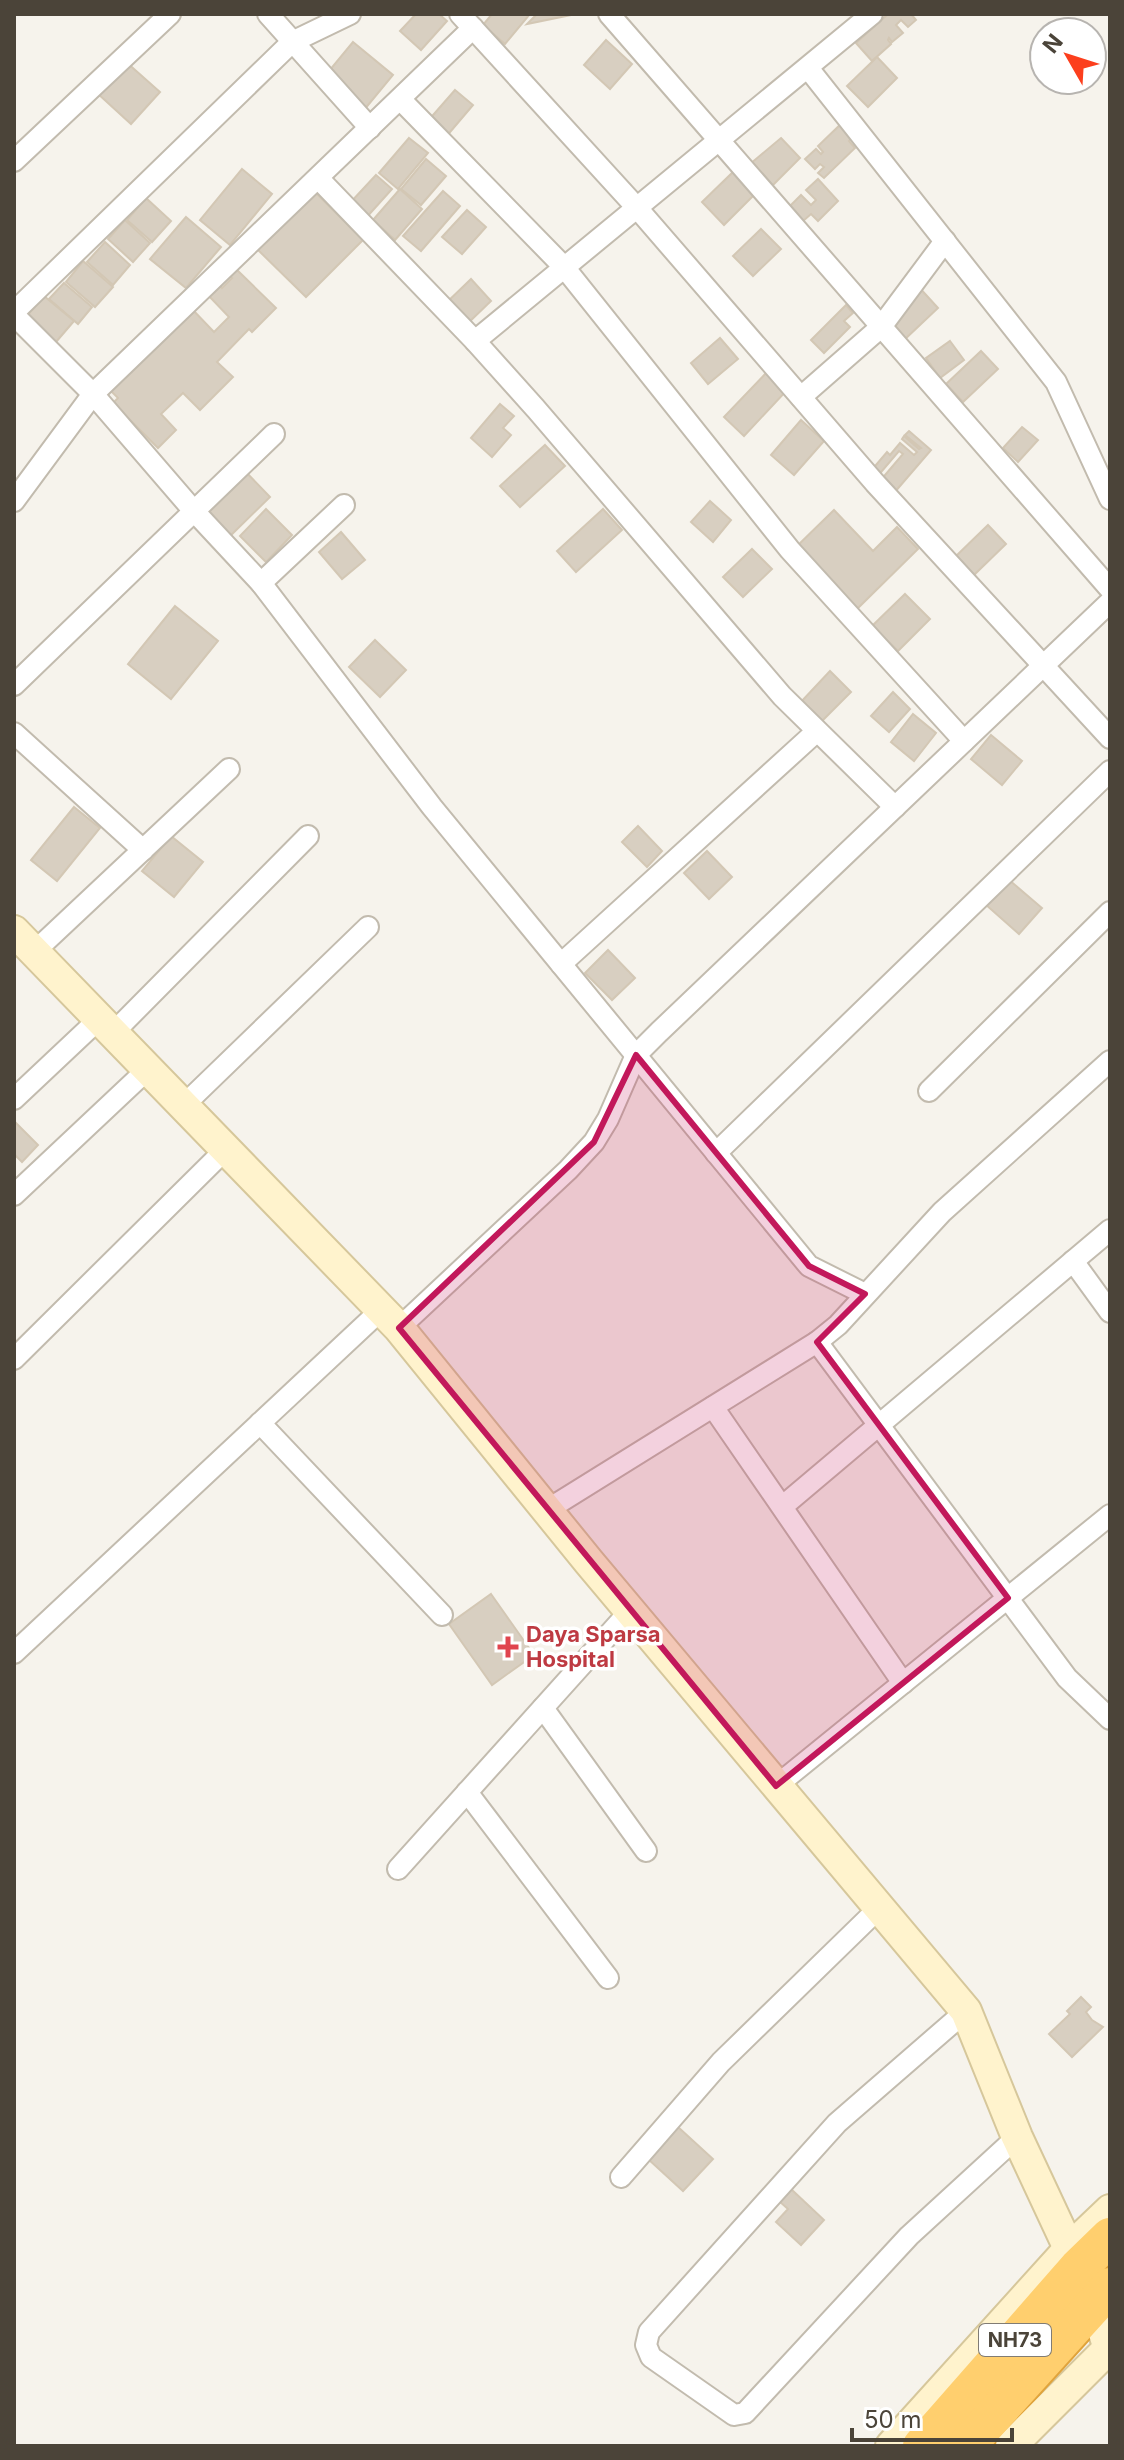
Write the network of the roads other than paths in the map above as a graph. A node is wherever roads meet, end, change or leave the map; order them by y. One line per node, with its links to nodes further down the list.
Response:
1 (170, 14): 12 (street)
2 (268, 14): 7 (street)
3 (350, 14): 7 (street)
4 (609, 14): 11 (street)
5 (872, 14): 8 (street)
6 (466, 21): 9 (street); 14 (street)
7 (292, 42): 10 (street); 17 (street)
8 (808, 68): 11 (street); 15 (street)
9 (400, 99): 10 (street); 16 (street)
10 (370, 128): 13 (street)
11 (718, 142): 14 (street); 18 (street)
12 (14, 161)
13 (318, 178): 19 (street); 20 (street)
14 (638, 209): 16 (street); 21 (street)
15 (945, 241): 18 (street); 23 (street)
16 (564, 267): 19 (street); 35 (street)
17 (14, 313): 20 (street)
18 (881, 327): 21 (street); 28 (street)
19 (475, 341): 32 (street)
20 (93, 394): 24 (street); 26 (street)
21 (801, 397): 30 (street)
22 (274, 434): 26 (street)
23 (1110, 499)
24 (14, 501)
25 (344, 505): 27 (street)
26 (193, 510): 27 (street); 31 (street)
27 (261, 583): 44 (street)
28 (1110, 589)
29 (1110, 602): 30 (street)
30 (1043, 666): 34 (street); 35 (street)
31 (14, 685)
32 (817, 731): 38 (street); 44 (street)
33 (14, 733): 40 (street)
34 (1110, 738)
35 (964, 741): 38 (street)
36 (229, 769): 40 (street)
37 (1110, 771): 53 (street)
38 (895, 807): 46 (street)
39 (308, 836): 45 (street)
40 (143, 850): 43 (street)
41 (1110, 912): 49 (street)
42 (368, 927): 51 (street)
43 (24, 942): 45 (street)
44 (561, 964): 46 (street)
45 (106, 1026): 48 (street); 50 (street)
46 (636, 1055): 53 (street); 59 (street)
47 (1110, 1061): 57 (street)
48 (148, 1069): 51 (street); 54 (street)
49 (929, 1091)
50 (14, 1099)
51 (184, 1105): 52 (street)
52 (227, 1148): 59 (street); 61 (street)
53 (716, 1153): 57 (street)
54 (14, 1195)
55 (1110, 1230): 56 (street)
56 (1073, 1261): 58 (street); 64 (street)
57 (865, 1294): 60 (street)
58 (1110, 1312)
59 (390, 1319): 63 (street); 66 (street)
60 (817, 1342): 62 (street); 64 (street)
61 (14, 1359)
62 (713, 1407): 65 (street); 66 (street)
63 (260, 1423): 70 (street); 71 (street)
64 (878, 1426): 65 (street); 68 (street)
65 (783, 1506): 72 (street)
66 (547, 1510): 69 (street)
67 (1110, 1515): 68 (street)
68 (1008, 1598): 72 (street); 74 (street)
69 (630, 1611): 73 (street); 75 (street)
70 (442, 1615)
71 (14, 1653)
72 (903, 1683): 75 (street)
73 (543, 1708): 76 (street); 77 (street)
74 (1110, 1719)
75 (776, 1786): 79 (street)
76 (467, 1792): 78 (street); 80 (street)
77 (646, 1851)
78 (398, 1869)
79 (879, 1908): 81 (street); 83 (street)
80 (608, 1978)
81 (966, 2011): 82 (street); 82 (street)
82 (1017, 2137): 86 (street)
83 (621, 2177)
84 (1110, 2210): 86 (street)
85 (1110, 2237): 86 (highway, NH73)
86 (1088, 2277): 87 (street); 88 (street); 89 (highway, NH73); 90 (highway, NH73)
87 (1110, 2349): 91 (street)
88 (891, 2446)
89 (922, 2446)
90 (966, 2446)
91 (1011, 2446)

